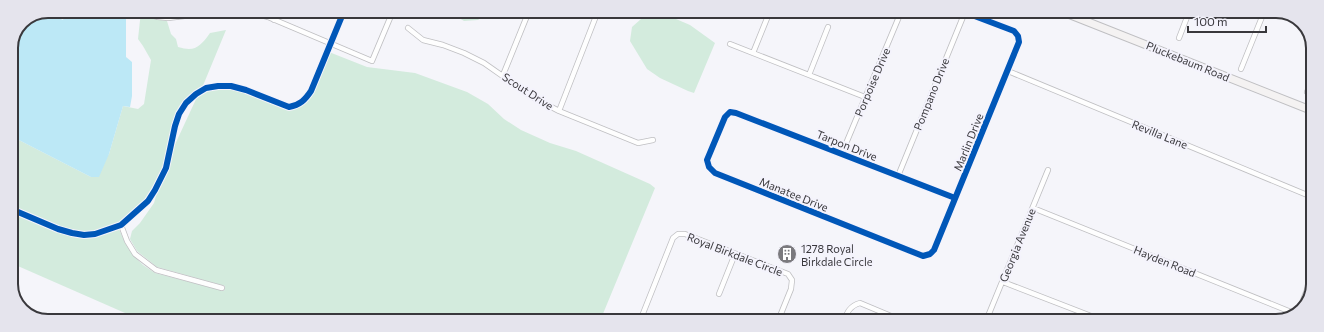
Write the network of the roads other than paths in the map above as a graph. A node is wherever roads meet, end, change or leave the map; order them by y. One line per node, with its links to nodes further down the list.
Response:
1 (268, 18): 13 (street)
2 (341, 18): 17 (street)
3 (390, 18): 17 (street)
4 (526, 18): 22 (street)
5 (595, 18): 26 (street)
6 (767, 18): 19 (street)
7 (898, 18): 24 (street, Porpoise Drive)
8 (963, 18): 31 (street, Pompano Drive)
9 (980, 18): 21 (street, Marlin Drive)
10 (1078, 18): 25 (street, Pluckebaum Road)
11 (1187, 18): 16 (street)
12 (1262, 18): 20 (street)
13 (274, 20): 17 (street)
14 (828, 27): 23 (street)
15 (408, 28): 22 (street, Scout Drive)
16 (1179, 38)
17 (330, 43): 36 (street)
18 (730, 44): 19 (street)
19 (753, 53): 23 (street)
20 (1241, 69)
21 (1008, 72): 32 (street, Revilla Lane); 33 (street, Marlin Drive)
22 (503, 75): 26 (street, Scout Drive)
23 (809, 75): 24 (street)
24 (865, 97): 29 (street, Porpoise Drive)
25 (1306, 108)
26 (559, 111): 28 (street, Scout Drive)
27 (730, 112): 29 (street, Tarpon Drive); 38 (street, Manatee Drive)
28 (653, 140)
29 (842, 153): 31 (street, Tarpon Drive)
30 (1048, 170): 34 (street, Georgia Avenue)
31 (898, 176): 33 (street, Tarpon Drive)
32 (1306, 195)
33 (955, 198): 38 (street, Marlin Drive)
34 (1033, 208): 39 (street, Georgia Avenue); 42 (street, Hayden Road)
35 (18, 212): 36 (street)
36 (121, 225): 40 (street)
37 (735, 254): 41 (street); 43 (street, Royal Birkdale Circle); 44 (street, Royal Birkdale Circle)
38 (930, 254)
39 (1003, 282): 47 (street, Georgia Avenue); 48 (street)
40 (222, 288)
41 (718, 294)
42 (1289, 311)
43 (643, 314)
44 (781, 314)
45 (847, 314): 46 (street)
46 (886, 314)
47 (989, 314)
48 (1086, 314)

